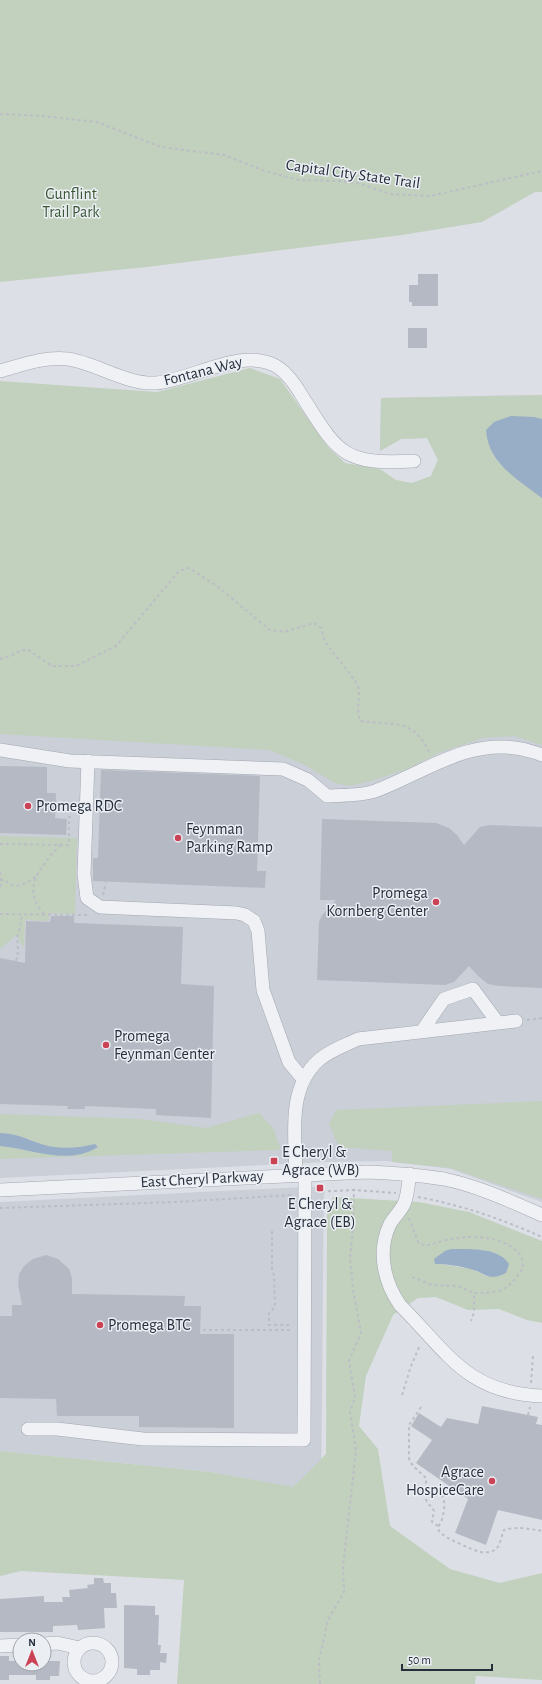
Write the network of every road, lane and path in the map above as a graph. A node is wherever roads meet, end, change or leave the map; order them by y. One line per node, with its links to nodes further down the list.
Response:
1 (0, 114): 2 (path, Capital City State Trail)
2 (542, 171)
3 (0, 371): 4 (street, Fontana Way)
4 (414, 461)
5 (0, 659): 9 (path)
6 (0, 750): 8 (street)
7 (542, 755): 9 (street)
8 (88, 761): 9 (street); 10 (street)
9 (435, 764)
10 (85, 818): 12 (path); 20 (street)
11 (0, 844): 12 (path)
12 (60, 844): 14 (path)
13 (0, 872): 15 (path)
14 (35, 877): 17 (path); 18 (path)
15 (1, 880): 17 (path); 19 (path)
16 (106, 882): 20 (path)
17 (25, 884): 18 (path)
18 (34, 885): 23 (path)
19 (0, 891)
20 (100, 907): 23 (path); 28 (street)
21 (0, 914): 22 (path)
22 (22, 914): 23 (path); 24 (path)
23 (44, 914)
24 (16, 961)
25 (516, 1021): 26 (street)
26 (498, 1023): 27 (street); 27 (street)
27 (422, 1031): 28 (street)
28 (303, 1079): 29 (street)
29 (301, 1174): 30 (street, East Cheryl Parkway); 31 (street, East Cheryl Parkway); 52 (street)
30 (410, 1174): 38 (street); 39 (street, East Cheryl Parkway)
31 (0, 1190)
32 (354, 1190): 33 (path); 34 (path); 60 (path)
33 (319, 1192)
34 (400, 1194)
35 (290, 1195): 37 (path)
36 (413, 1196): 41 (path)
37 (0, 1208)
38 (402, 1208): 43 (path); 50 (street)
39 (542, 1214)
40 (272, 1231): 45 (path)
41 (542, 1236)
42 (412, 1277): 43 (path)
43 (474, 1293): 44 (path)
44 (471, 1321)
45 (204, 1330)
46 (424, 1347): 49 (path)
47 (533, 1356): 48 (path)
48 (530, 1387)
49 (402, 1395)
50 (542, 1396)
51 (422, 1407): 53 (path)
52 (28, 1429)
53 (426, 1487): 54 (path); 54 (path)
54 (438, 1526): 55 (path)
55 (542, 1530)
56 (52, 1644): 59 (street)
57 (12, 1645): 58 (street)
58 (0, 1646)
59 (80, 1648)
60 (320, 1684)

